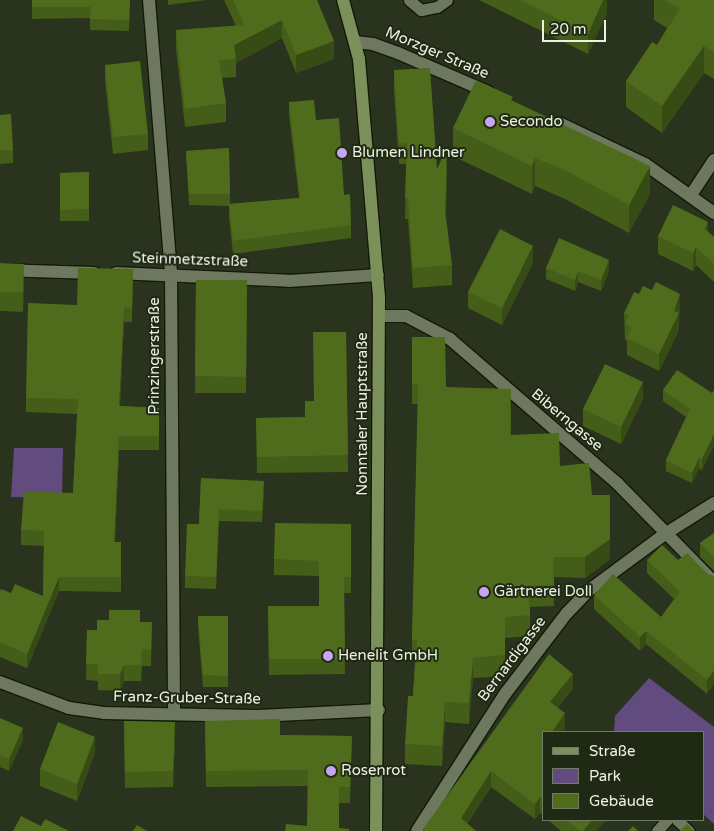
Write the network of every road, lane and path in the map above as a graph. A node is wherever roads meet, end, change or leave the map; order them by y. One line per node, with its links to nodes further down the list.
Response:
1 (149, 0): 12 (street, Prinzingerstraße)
2 (343, 0): 5 (main road, Nonntaler Hauptstraße)
3 (409, 0): 4 (lane)
4 (447, 0)
5 (356, 42): 6 (street, Morzger Straße); 13 (main road, Nonntaler Hauptstraße)
6 (497, 96)
7 (546, 118): 9 (street)
8 (714, 160): 9 (street)
9 (692, 195): 10 (street)
10 (714, 213)
11 (0, 270): 12 (street, Steinmetzstraße)
12 (171, 275): 13 (street, Steinmetzstraße); 20 (street, Prinzingerstraße)
13 (378, 275): 14 (main road, Nonntaler Hauptstraße)
14 (380, 316): 16 (street, Biberngasse); 19 (main road, Nonntaler Hauptstraße)
15 (714, 503): 16 (street, Bernardigasse)
16 (665, 534): 17 (street, Biberngasse); 24 (street, Bernardigasse)
17 (714, 582)
18 (0, 682): 20 (street, Franz-Gruber-Straße)
19 (379, 710): 20 (street, Franz-Gruber-Straße); 23 (main road, Nonntaler Hauptstraße)
20 (174, 712)
21 (666, 821): 25 (lane)
22 (678, 821): 26 (lane)
23 (376, 831)
24 (417, 831)
25 (657, 831)
26 (690, 831)

